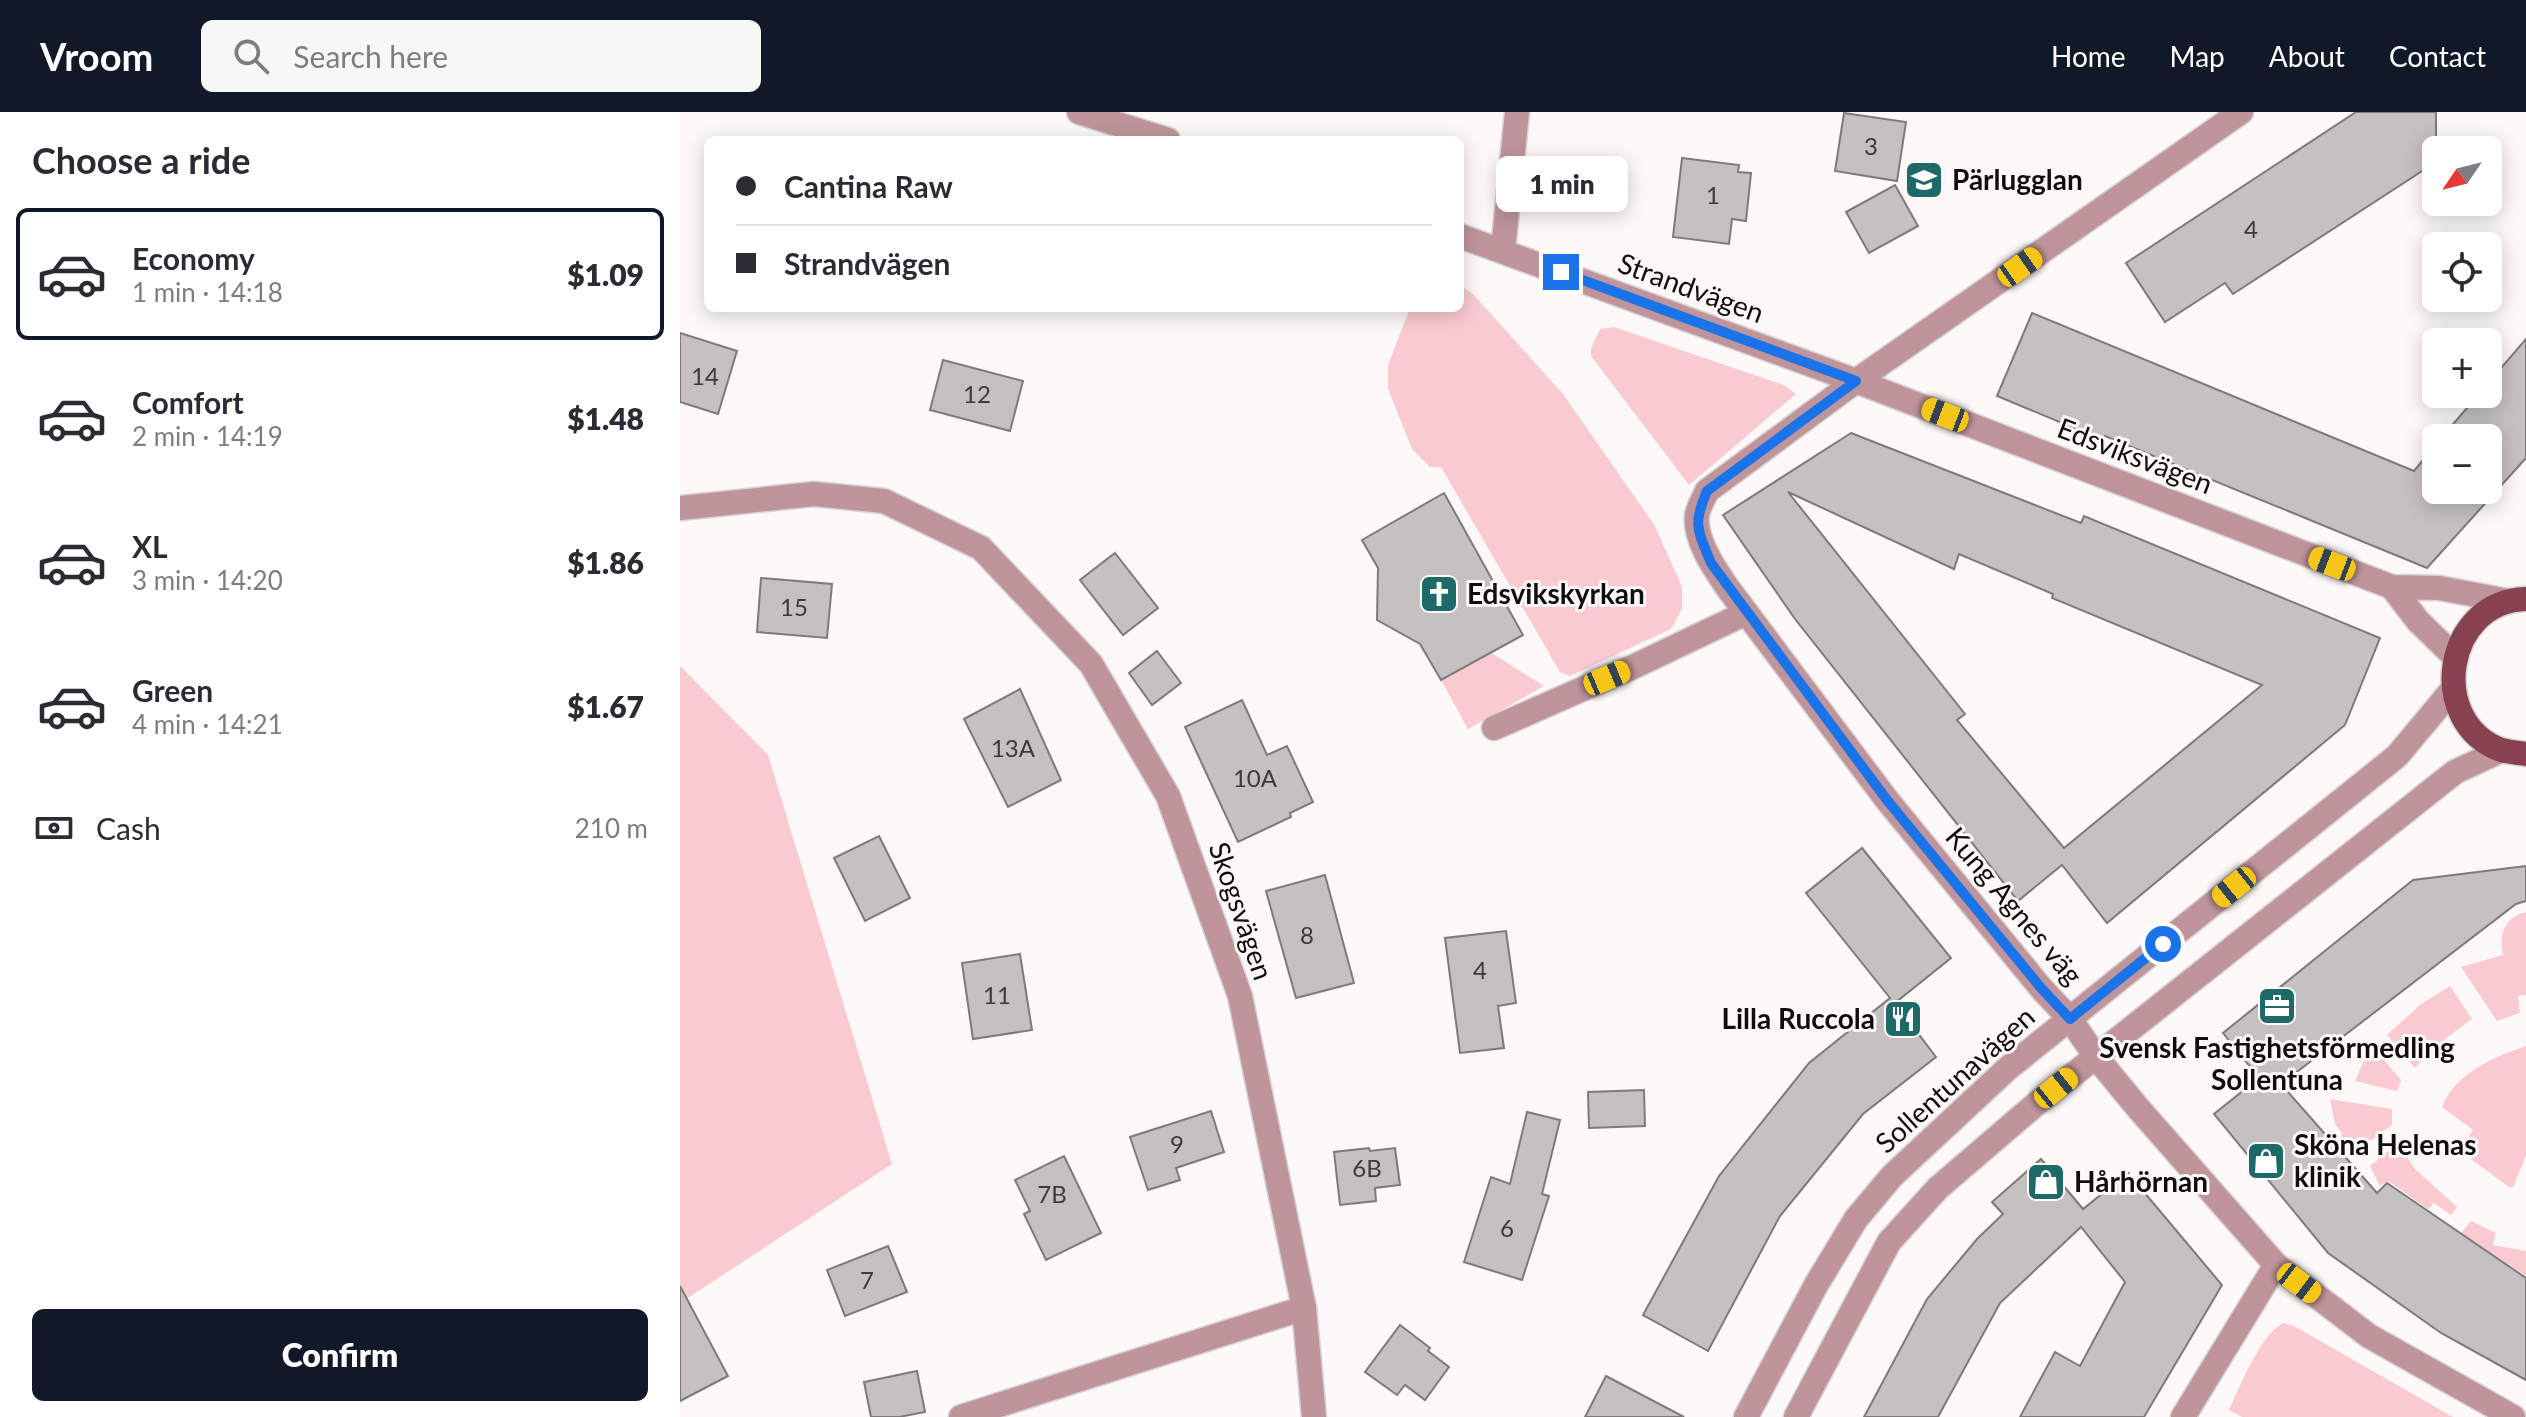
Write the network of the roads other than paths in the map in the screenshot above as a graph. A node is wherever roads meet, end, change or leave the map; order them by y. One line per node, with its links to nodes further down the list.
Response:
1 (1079, 112): 4 (street)
2 (1517, 112): 7 (street)
3 (2241, 112): 8 (street)
4 (1107, 116): 5 (street)
5 (1158, 136)
6 (1464, 237): 7 (street, Strandvägen)
7 (1503, 250): 8 (street, Strandvägen)
8 (1856, 381): 10 (street, Edsviksvägen); 12 (street, Kung Agnes väg)
9 (680, 508): 20 (street, Skogsvägen)
10 (2392, 587): 11 (street, Edsviksvägen); 13 (street)
11 (2520, 597): 13 (main road)
12 (1746, 613): 15 (street); 17 (street, Kung Agnes väg)
13 (2455, 657): 14 (main road)
14 (2453, 689): 16 (main road); 17 (street, Sollentunavägen)
15 (1494, 728)
16 (2514, 752): 18 (street)
17 (2070, 1019): 18 (street, Kung Agnes väg); 23 (street, Sollentunavägen)
18 (2096, 1057): 19 (street, Kung Agnes väg); 24 (street)
19 (2276, 1265): 25 (street); 26 (street, Kung Agnes väg)
20 (1304, 1308): 21 (street); 22 (street, Skogsvägen)
21 (961, 1417)
22 (1314, 1417)
23 (1746, 1417)
24 (1796, 1417)
25 (2183, 1417)
26 (2513, 1417)

